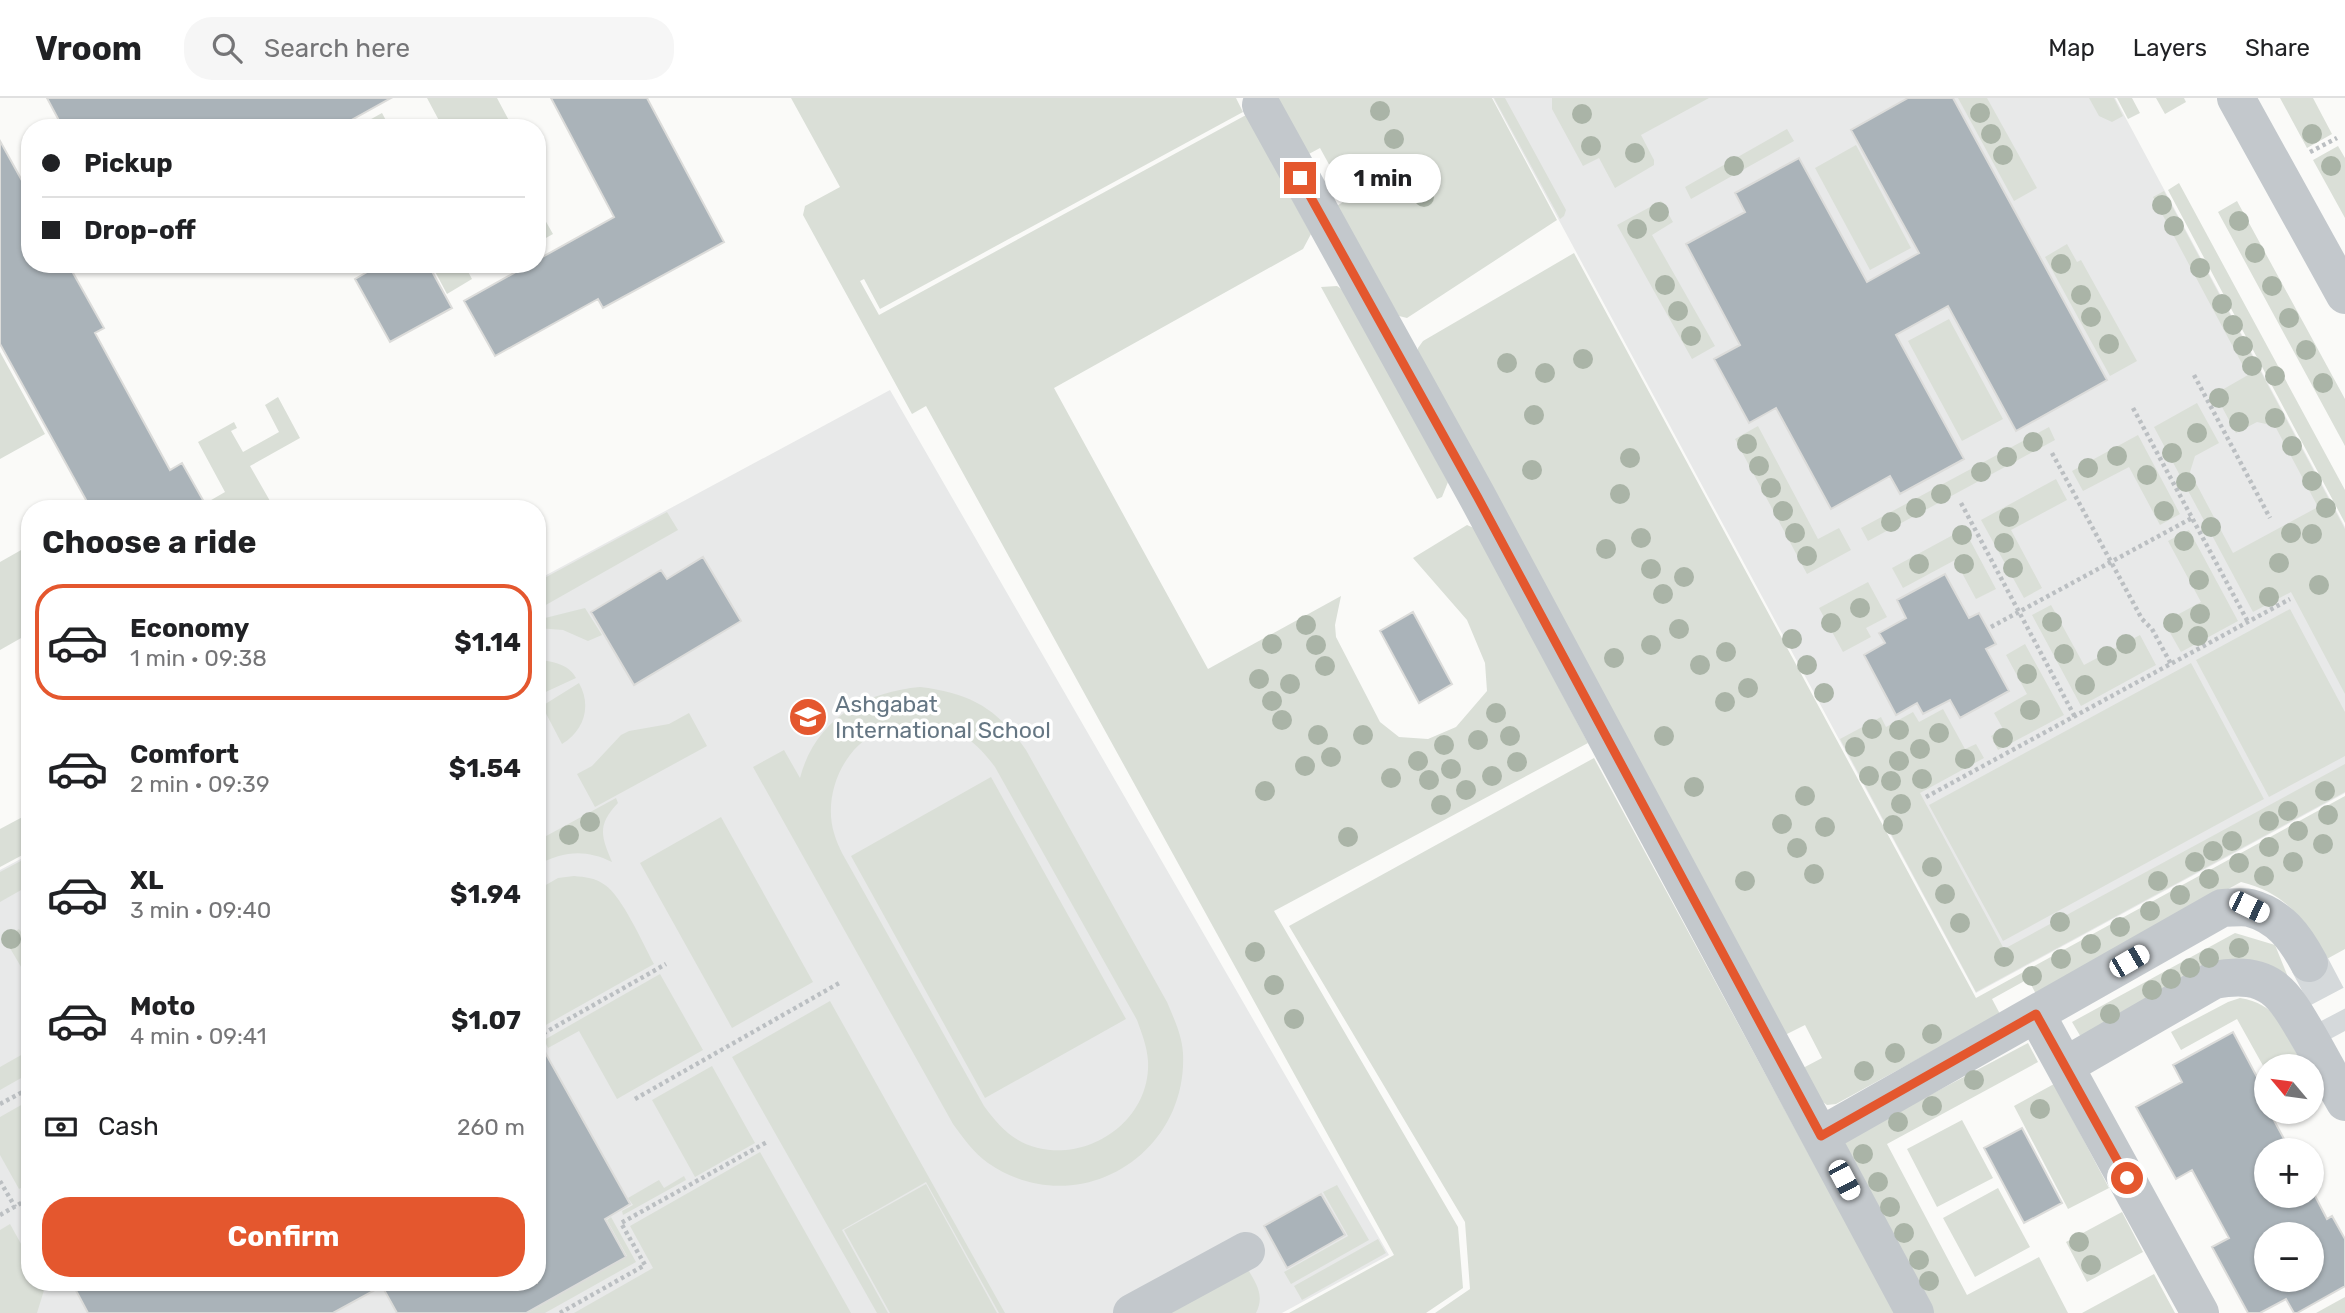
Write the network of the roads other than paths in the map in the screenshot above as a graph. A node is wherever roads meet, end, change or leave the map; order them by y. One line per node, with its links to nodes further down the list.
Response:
1 (2236, 98): 3 (street)
2 (1261, 105): 8 (street)
3 (2345, 295)
4 (2309, 963): 5 (street)
5 (2036, 1014): 6 (street); 8 (street)
6 (2065, 1066): 7 (street); 12 (street)
7 (2345, 1101)
8 (1821, 1136): 11 (street)
9 (1246, 1251): 10 (street)
10 (1132, 1313)
11 (1915, 1313)
12 (2200, 1313)

